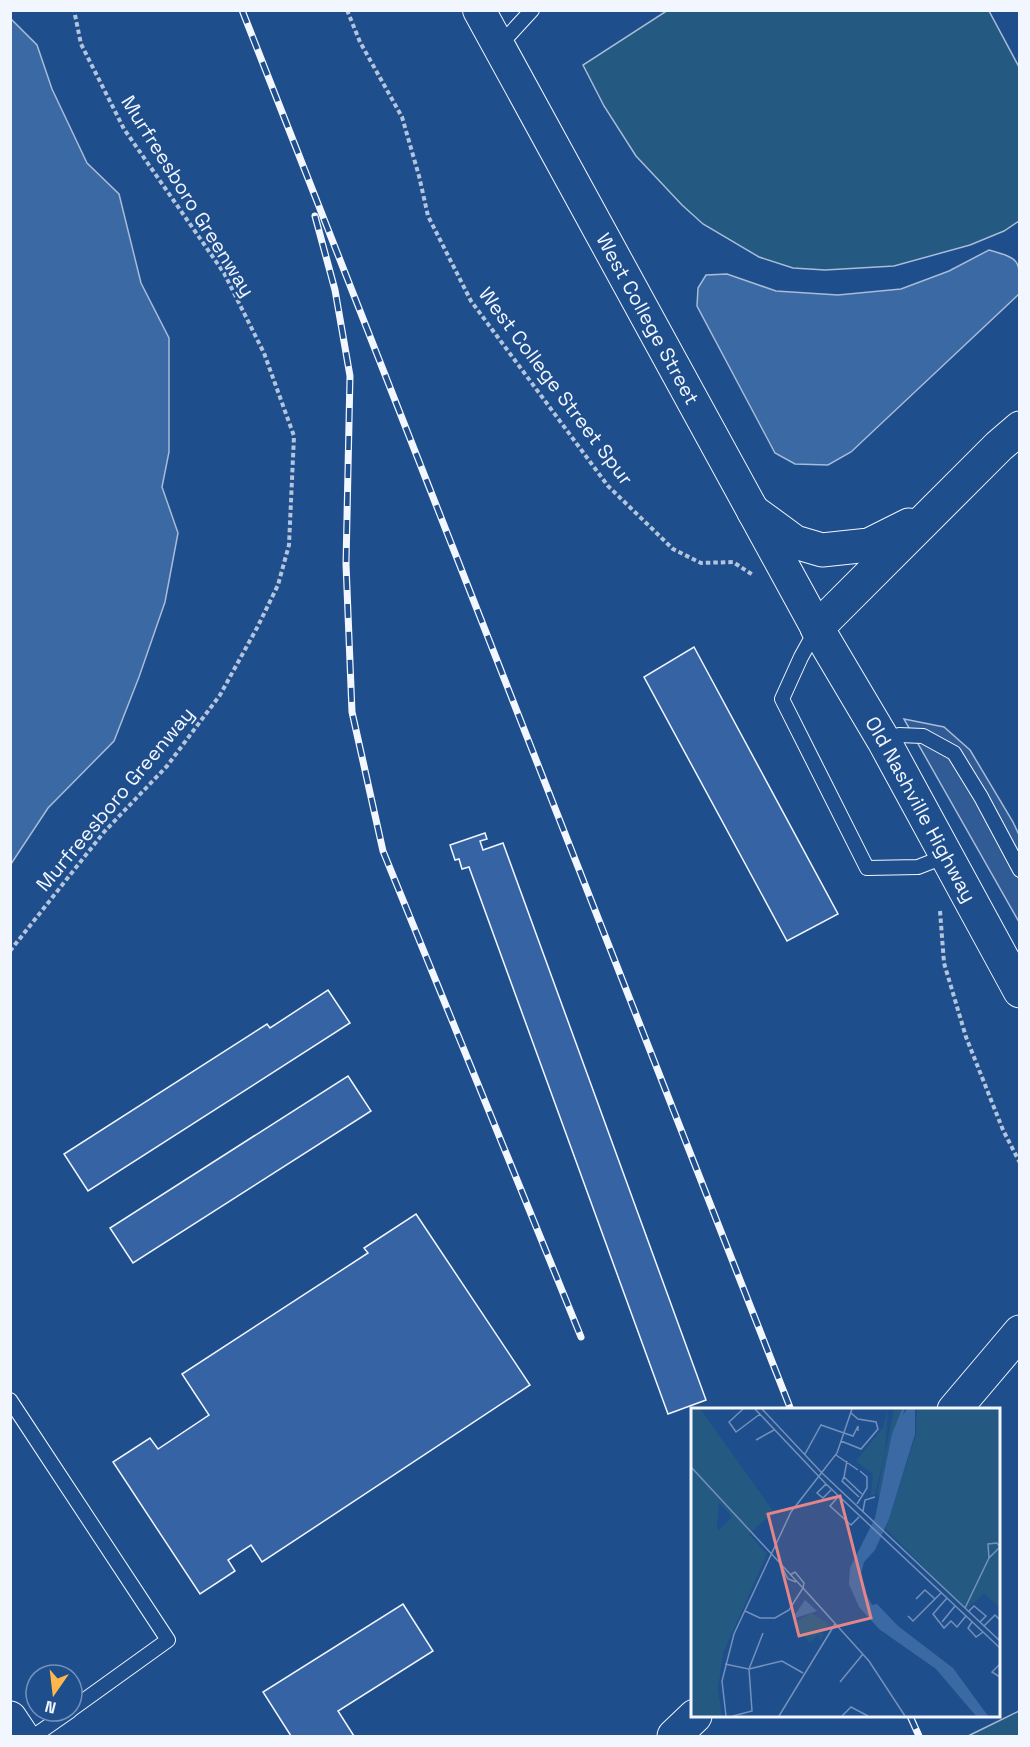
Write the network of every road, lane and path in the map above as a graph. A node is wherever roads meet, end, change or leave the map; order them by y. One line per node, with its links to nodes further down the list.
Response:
1 (74, 10): 14 (path, Murfreesboro Greenway)
2 (347, 10): 9 (path, West College Street Spur)
3 (479, 10): 5 (street, West College Street)
4 (532, 10): 5 (lane)
5 (499, 46): 7 (street, West College Street)
6 (1020, 428): 8 (main road)
7 (754, 512): 8 (main road); 10 (street, West College Street)
8 (934, 512): 10 (main road)
9 (757, 578)
10 (817, 628): 11 (main road, Old Nashville Highway); 12 (lane)
11 (884, 741): 12 (main road, Old Nashville Highway); 13 (lane)
12 (932, 861): 15 (main road, Old Nashville Highway); 16 (path)
13 (1020, 870)
14 (10, 951)
15 (1019, 988)
16 (1020, 1163)
17 (1020, 1332): 19 (main road)
18 (10, 1400): 20 (lane)
19 (956, 1408)
20 (84, 1701)
21 (693, 1717): 26 (main road)
22 (10, 1718): 24 (main road)
23 (53, 1723): 25 (lane)
24 (22, 1737)
25 (34, 1737)
26 (674, 1737)

